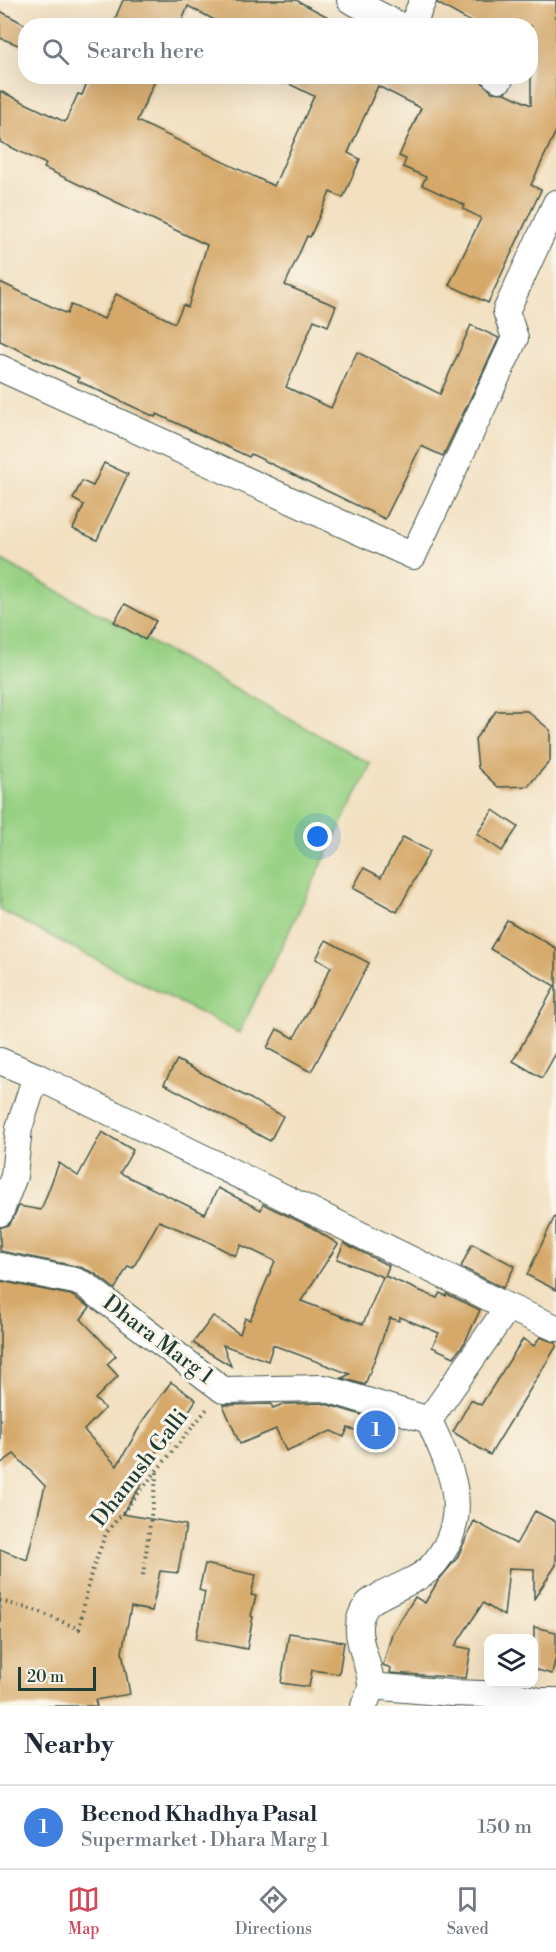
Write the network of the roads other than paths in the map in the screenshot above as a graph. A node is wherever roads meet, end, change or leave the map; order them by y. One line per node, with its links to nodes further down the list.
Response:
1 (350, 0): 3 (street)
2 (423, 0): 4 (street)
3 (385, 18)
4 (415, 18)
5 (556, 203): 6 (street)
6 (0, 368)
7 (0, 1061): 8 (street)
8 (36, 1076): 9 (street); 11 (street)
9 (0, 1213)
10 (0, 1266): 13 (street, Dhara Marg 1)
11 (508, 1306): 12 (street); 13 (street)
12 (556, 1328)
13 (429, 1420): 14 (street)
14 (367, 1696): 15 (street)
15 (556, 1701)

